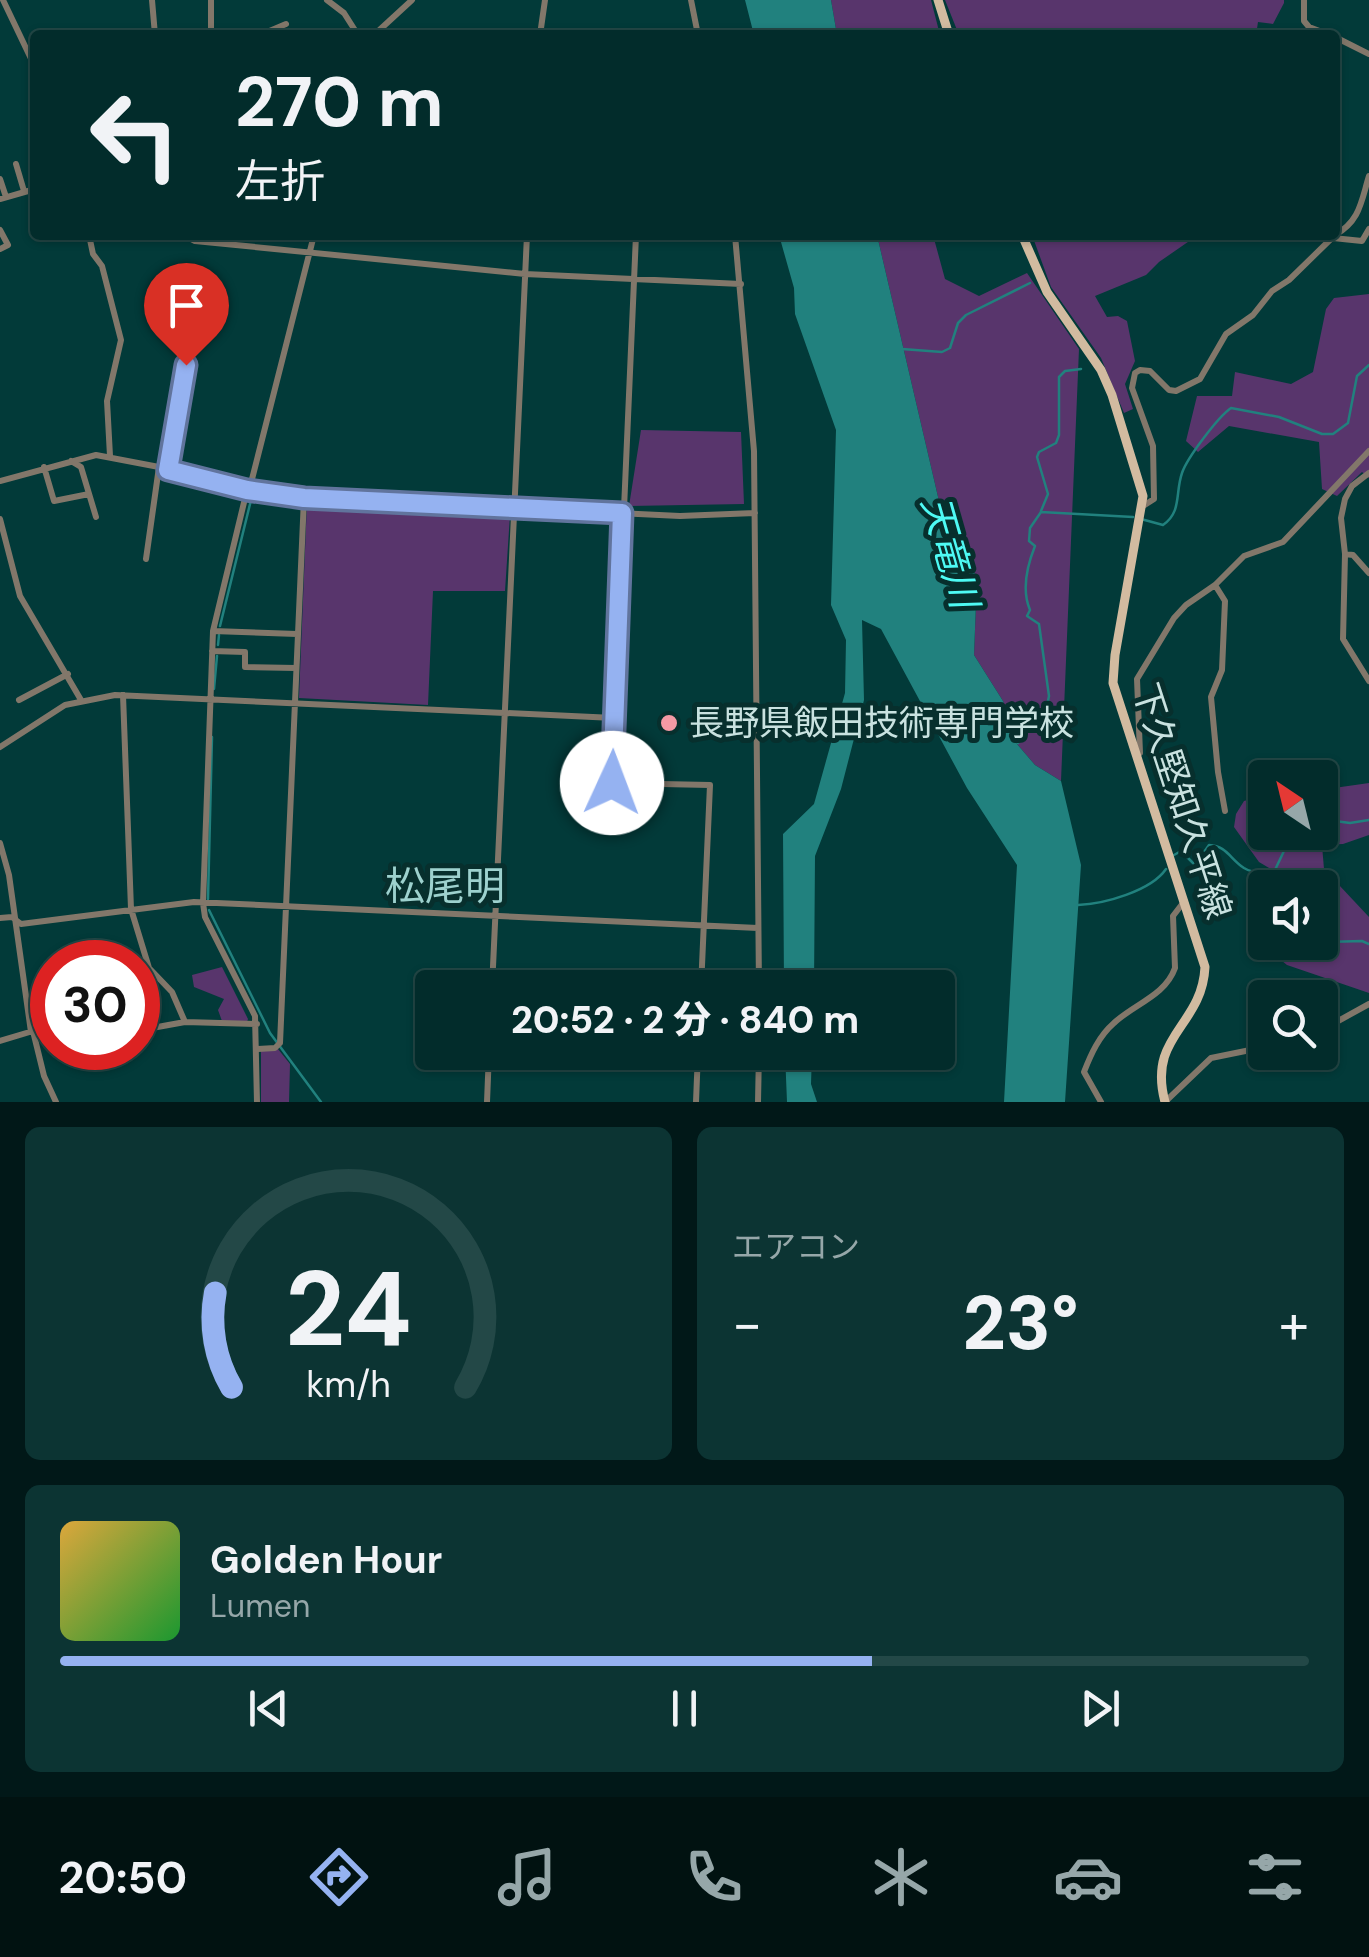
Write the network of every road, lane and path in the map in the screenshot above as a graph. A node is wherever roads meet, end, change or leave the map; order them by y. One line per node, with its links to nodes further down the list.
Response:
1 (3, 0): 22 (street)
2 (152, 0): 11 (street)
3 (212, 0): 12 (street)
4 (327, 0): 14 (street)
5 (545, 0): 16 (street)
6 (691, 0): 17 (street)
7 (938, 0): 18 (main road)
8 (1304, 0): 19 (street)
9 (409, 1): 15 (street)
10 (286, 24): 13 (street)
11 (155, 30)
12 (211, 30)
13 (272, 30)
14 (355, 30)
15 (379, 30)
16 (541, 30)
17 (697, 30)
18 (948, 30)
19 (1317, 30)
20 (1340, 40): 21 (street)
21 (1369, 54)
22 (30, 57)
23 (16, 164): 27 (street)
24 (1369, 176): 31 (street)
25 (0, 180): 28 (street)
26 (30, 189): 27 (street)
27 (24, 191): 28 (street)
28 (3, 198)
29 (0, 230): 41 (street)
30 (1369, 230): 32 (street)
31 (1340, 232)
32 (1340, 238)
33 (90, 240): 48 (street)
34 (192, 240): 42 (street)
35 (313, 240): 42 (street)
36 (527, 240): 43 (street)
37 (636, 240): 44 (street)
38 (735, 240): 45 (street)
39 (1024, 240): 58 (main road, 下久堅知久平線)
40 (1329, 240): 58 (street)
41 (0, 249)
42 (310, 252): 43 (street); 54 (street)
43 (525, 274): 44 (street); 57 (street)
44 (634, 280): 45 (street); 59 (street)
45 (741, 284): 60 (street)
46 (186, 365): 51 (street)
47 (1369, 451): 66 (street)
48 (110, 456): 49 (street); 51 (street)
49 (70, 460): 50 (street); 55 (street)
50 (44, 467): 53 (street); 55 (street)
51 (163, 468): 54 (street); 64 (street)
52 (1369, 473): 63 (street)
53 (0, 481)
54 (248, 491): 56 (street); 67 (street)
55 (89, 494): 61 (street)
56 (304, 498): 57 (street); 68 (street)
57 (514, 508): 59 (street); 78 (street)
58 (1143, 510): 81 (main road, 下久堅知久平線)
59 (622, 513): 60 (street); 79 (street)
60 (755, 514): 92 (street)
61 (96, 517)
62 (0, 520): 71 (street)
63 (1344, 554): 65 (street); 72 (street)
64 (146, 559)
65 (1369, 574)
66 (1215, 585): 81 (street); 82 (street)
67 (214, 631): 68 (street); 69 (street)
68 (298, 634): 70 (street)
69 (212, 651): 70 (street); 74 (street)
70 (296, 668): 77 (street)
71 (68, 674): 75 (street); 76 (street)
72 (1369, 681)
73 (123, 695): 74 (street); 76 (street); 87 (street)
74 (212, 699): 77 (street); 85 (street)
75 (19, 700)
76 (81, 700): 80 (street)
77 (294, 702): 78 (street); 86 (street)
78 (504, 713): 79 (street); 88 (street)
79 (614, 718): 91 (street)
80 (0, 747)
81 (1140, 769): 84 (main road, 下久堅知久平線)
82 (1225, 810)
83 (0, 844): 90 (street)
84 (1183, 903): 115 (street); 116 (main road, 下久堅知久平線)
85 (203, 904): 86 (street); 87 (street); 101 (street)
86 (286, 907): 88 (street); 104 (street)
87 (130, 909): 90 (street); 99 (street)
88 (496, 916): 91 (street); 93 (street)
89 (0, 918): 90 (street)
90 (16, 922): 97 (street)
91 (704, 926): 92 (street); 94 (street)
92 (758, 928): 95 (street)
93 (493, 970)
94 (702, 970)
95 (759, 970)
96 (1369, 1004): 98 (street)
97 (30, 1017)
98 (1338, 1021)
99 (185, 1022): 100 (street); 101 (street)
100 (160, 1024)
101 (257, 1024): 104 (street)
102 (30, 1032): 103 (street)
103 (0, 1041)
104 (258, 1049): 111 (street)
105 (1248, 1051): 116 (street)
106 (42, 1070): 110 (street)
107 (488, 1070): 112 (street)
108 (697, 1070): 113 (street)
109 (759, 1070): 114 (street)
110 (56, 1102)
111 (258, 1102)
112 (487, 1102)
113 (696, 1102)
114 (758, 1102)
115 (1101, 1102)
116 (1165, 1102)

